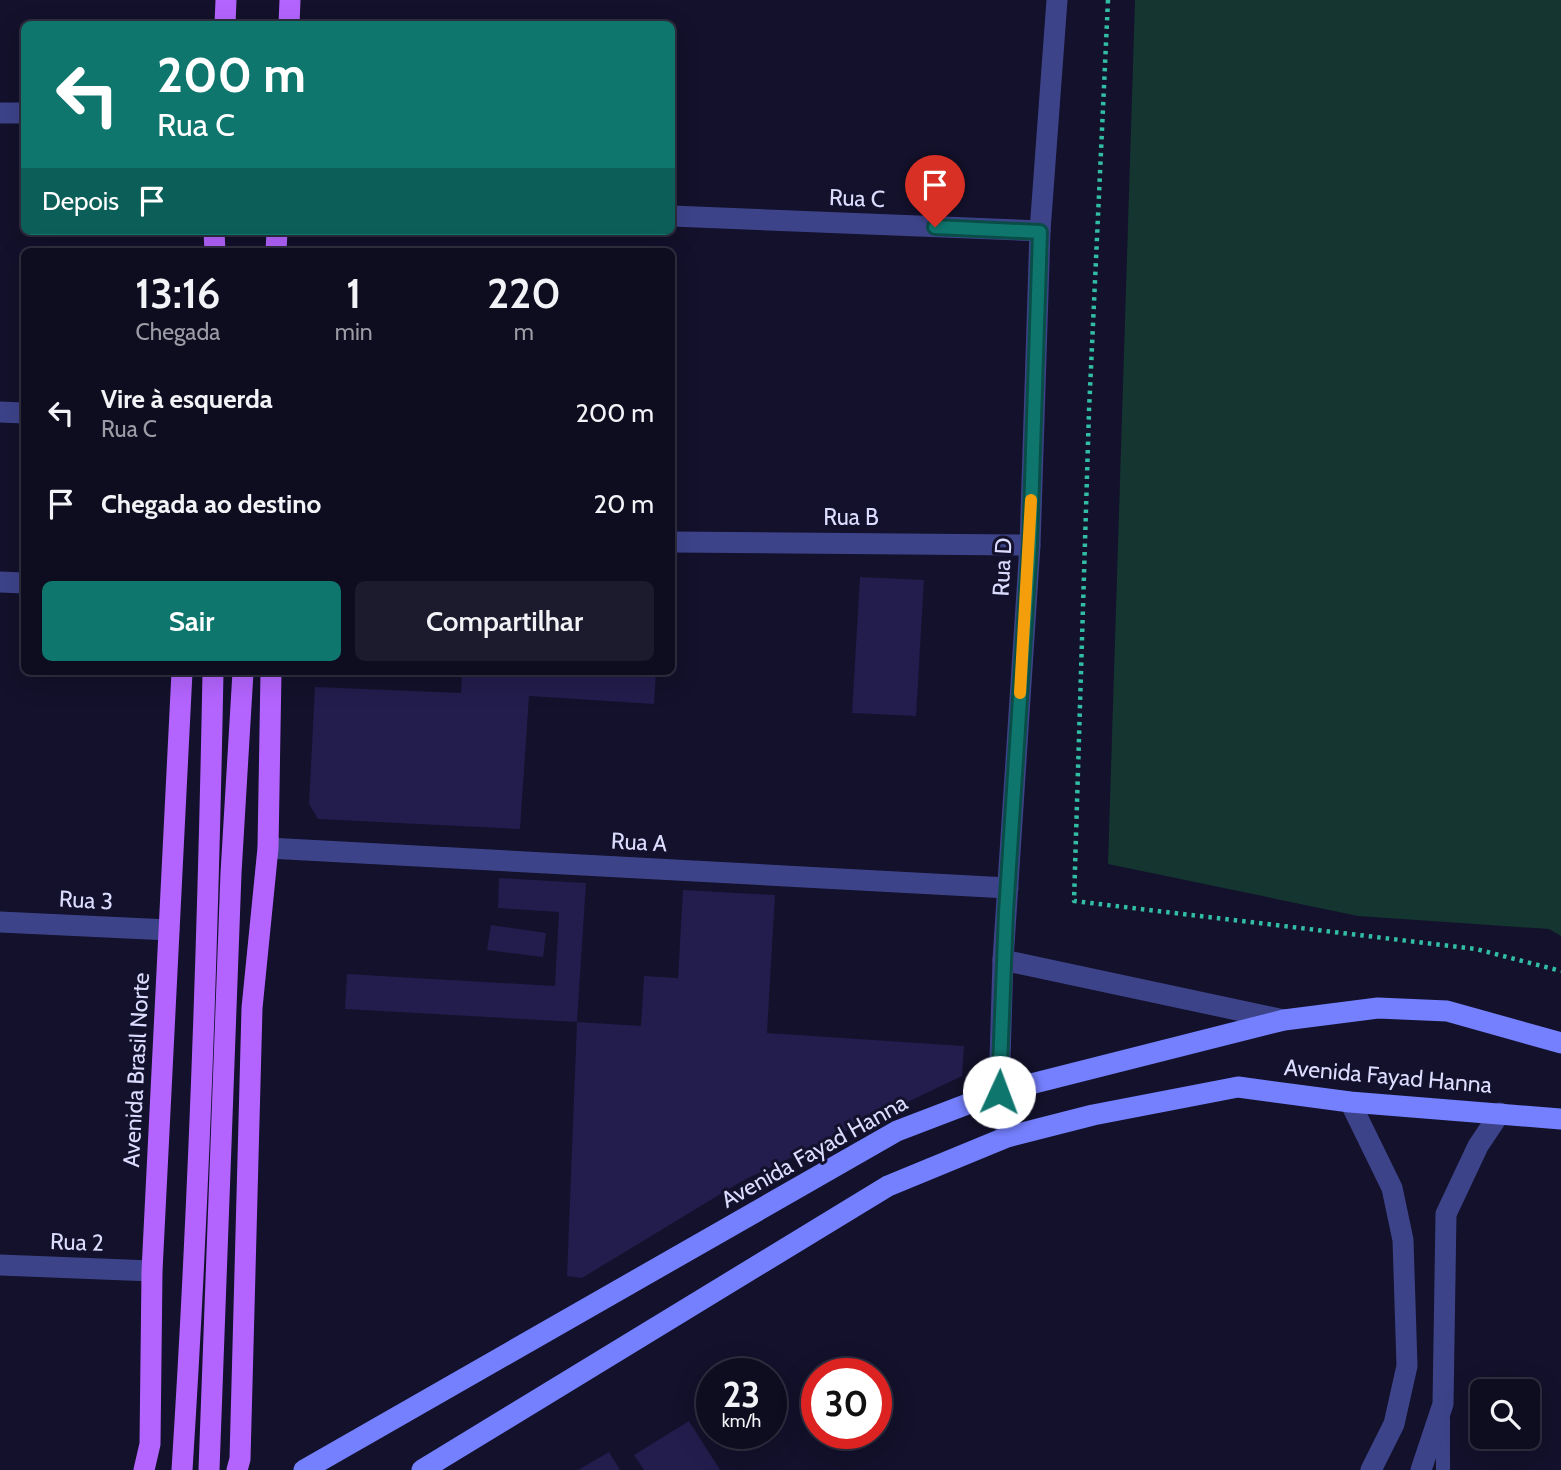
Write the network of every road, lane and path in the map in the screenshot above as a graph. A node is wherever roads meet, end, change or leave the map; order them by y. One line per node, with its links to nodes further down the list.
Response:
1 (226, 0): 5 (main road)
2 (290, 0): 6 (main road)
3 (1057, 0): 10 (street, Rua D)
4 (1108, 0): 26 (path)
5 (225, 21)
6 (289, 21)
7 (0, 113): 8 (street)
8 (21, 113)
9 (675, 216): 10 (street, Rua C)
10 (1040, 232): 14 (street, Rua D)
11 (0, 412): 12 (street)
12 (21, 413)
13 (675, 542): 14 (street, Rua B)
14 (1030, 545): 22 (street, Rua D)
15 (0, 582): 16 (street)
16 (21, 583)
17 (182, 675): 24 (main road, Avenida Brasil Norte)
18 (214, 675): 38 (main road)
19 (243, 675): 39 (main road)
20 (271, 675): 21 (main road)
21 (268, 848): 22 (street, Rua A); 40 (main road)
22 (1007, 888): 25 (street, Rua D)
23 (0, 922): 24 (street, Rua 3)
24 (169, 930): 35 (main road, Avenida Brasil Norte)
25 (1003, 960): 27 (street); 29 (street, Rua D)
26 (1561, 971)
27 (1284, 1020): 28 (main road, Avenida Fayad Hanna); 29 (main road, Avenida Fayad Hanna)
28 (1561, 1043)
29 (999, 1092): 33 (street, Rua D); 41 (main road, Avenida Fayad Hanna)
30 (1350, 1102): 31 (main road, Avenida Fayad Hanna); 33 (main road, Avenida Fayad Hanna); 43 (street)
31 (1500, 1113): 32 (main road, Avenida Fayad Hanna); 36 (street)
32 (1561, 1119)
33 (1007, 1137): 42 (main road, Avenida Fayad Hanna)
34 (0, 1265): 35 (street, Rua 2)
35 (152, 1271): 37 (main road, Avenida Brasil Norte)
36 (1443, 1404): 44 (street); 45 (lane)
37 (144, 1470)
38 (182, 1470)
39 (209, 1470)
40 (237, 1470)
41 (304, 1470)
42 (422, 1470)
43 (1371, 1470)
44 (1421, 1470)
45 (1443, 1470)

